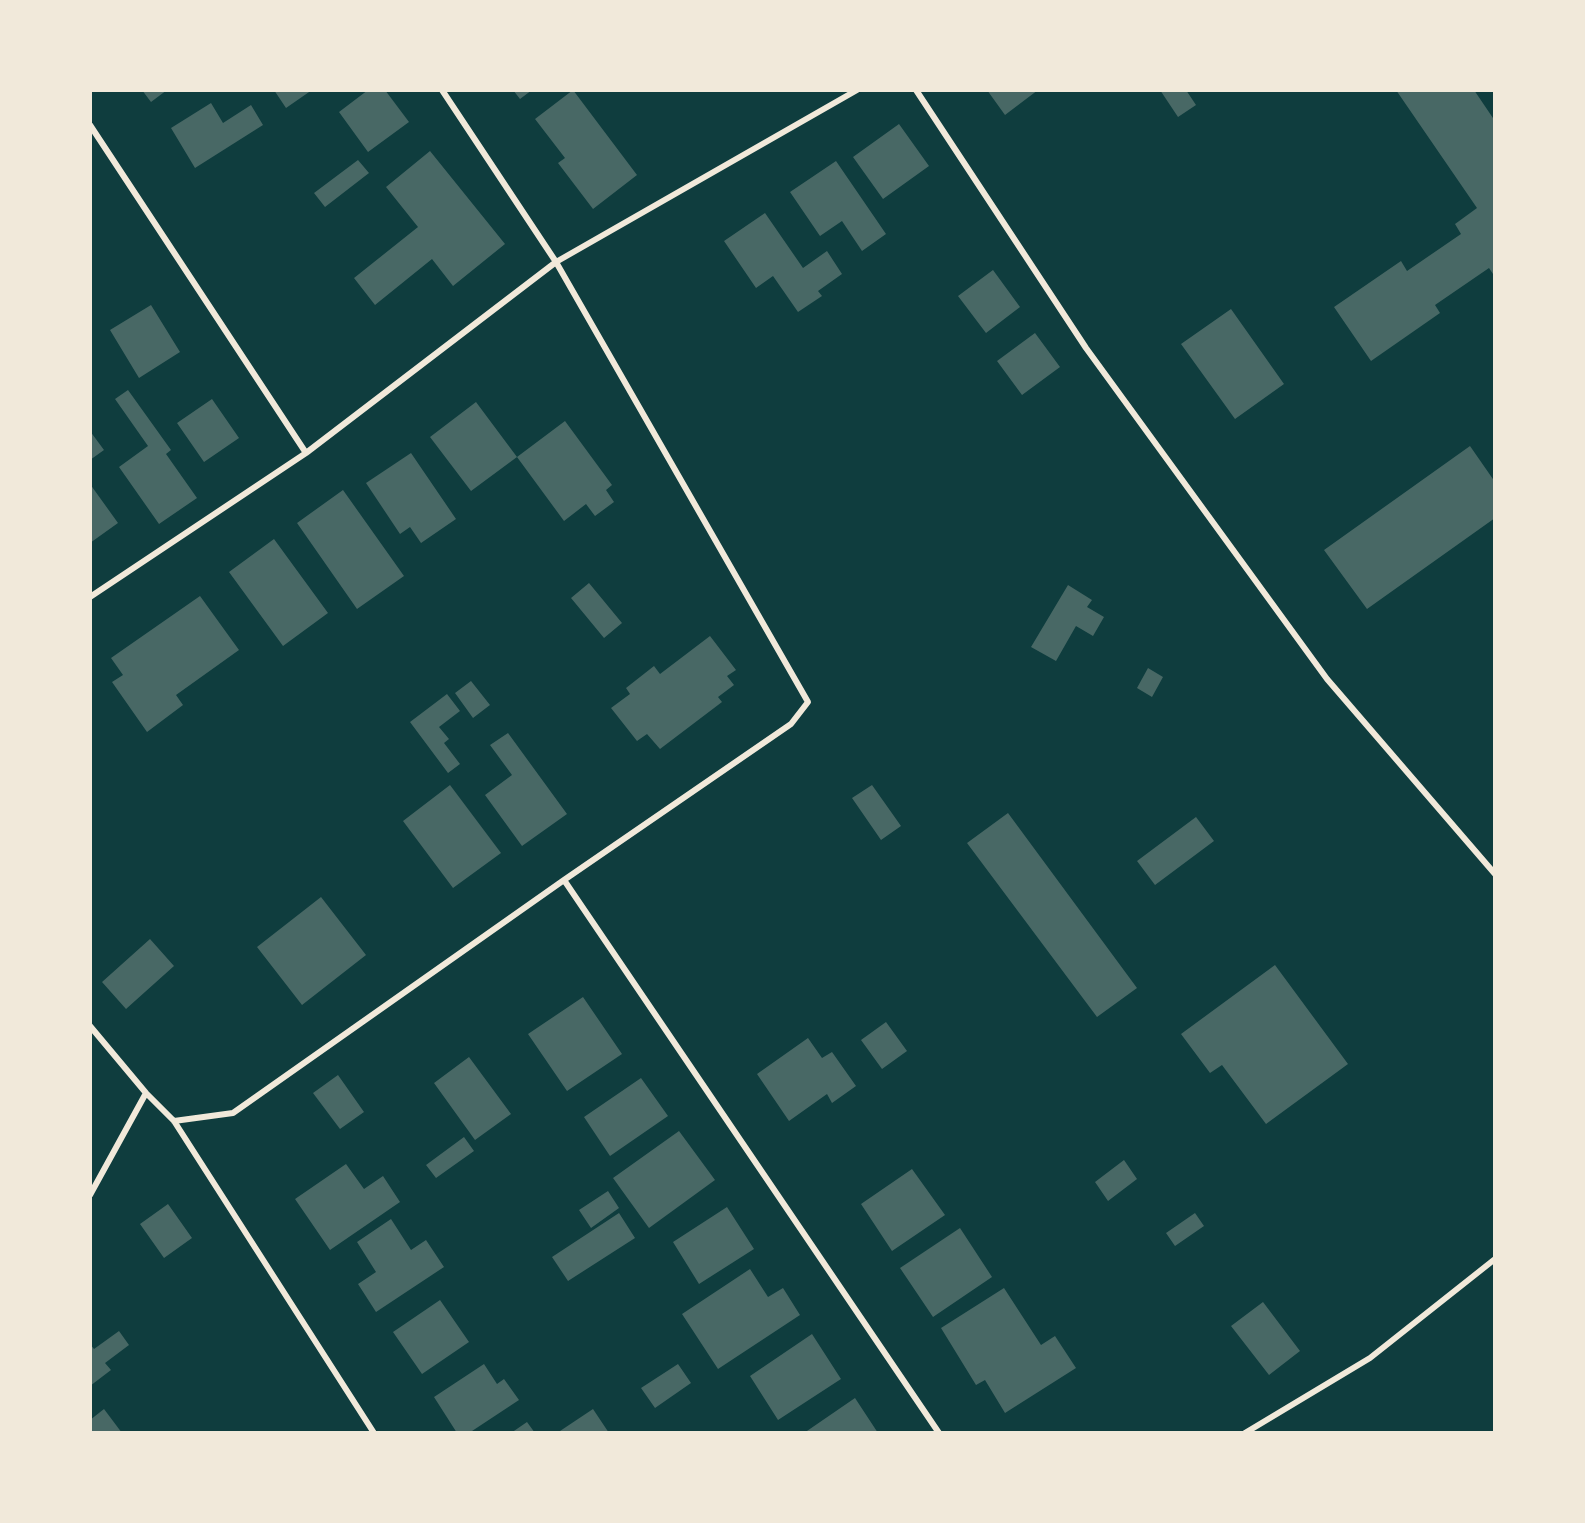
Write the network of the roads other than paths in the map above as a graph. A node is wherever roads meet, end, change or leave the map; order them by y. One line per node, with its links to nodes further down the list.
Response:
1 (442, 90): 5 (street)
2 (857, 90): 5 (street)
3 (916, 90): 8 (street)
4 (90, 125): 6 (street)
5 (556, 262): 6 (street); 9 (street)
6 (306, 453): 7 (street)
7 (90, 597)
8 (1495, 874)
9 (564, 880): 12 (street); 16 (street)
10 (90, 1026): 11 (street)
11 (146, 1093): 12 (street); 13 (street)
12 (174, 1121): 15 (street)
13 (90, 1195)
14 (1495, 1259): 17 (street)
15 (374, 1433)
16 (939, 1433)
17 (1245, 1433)

